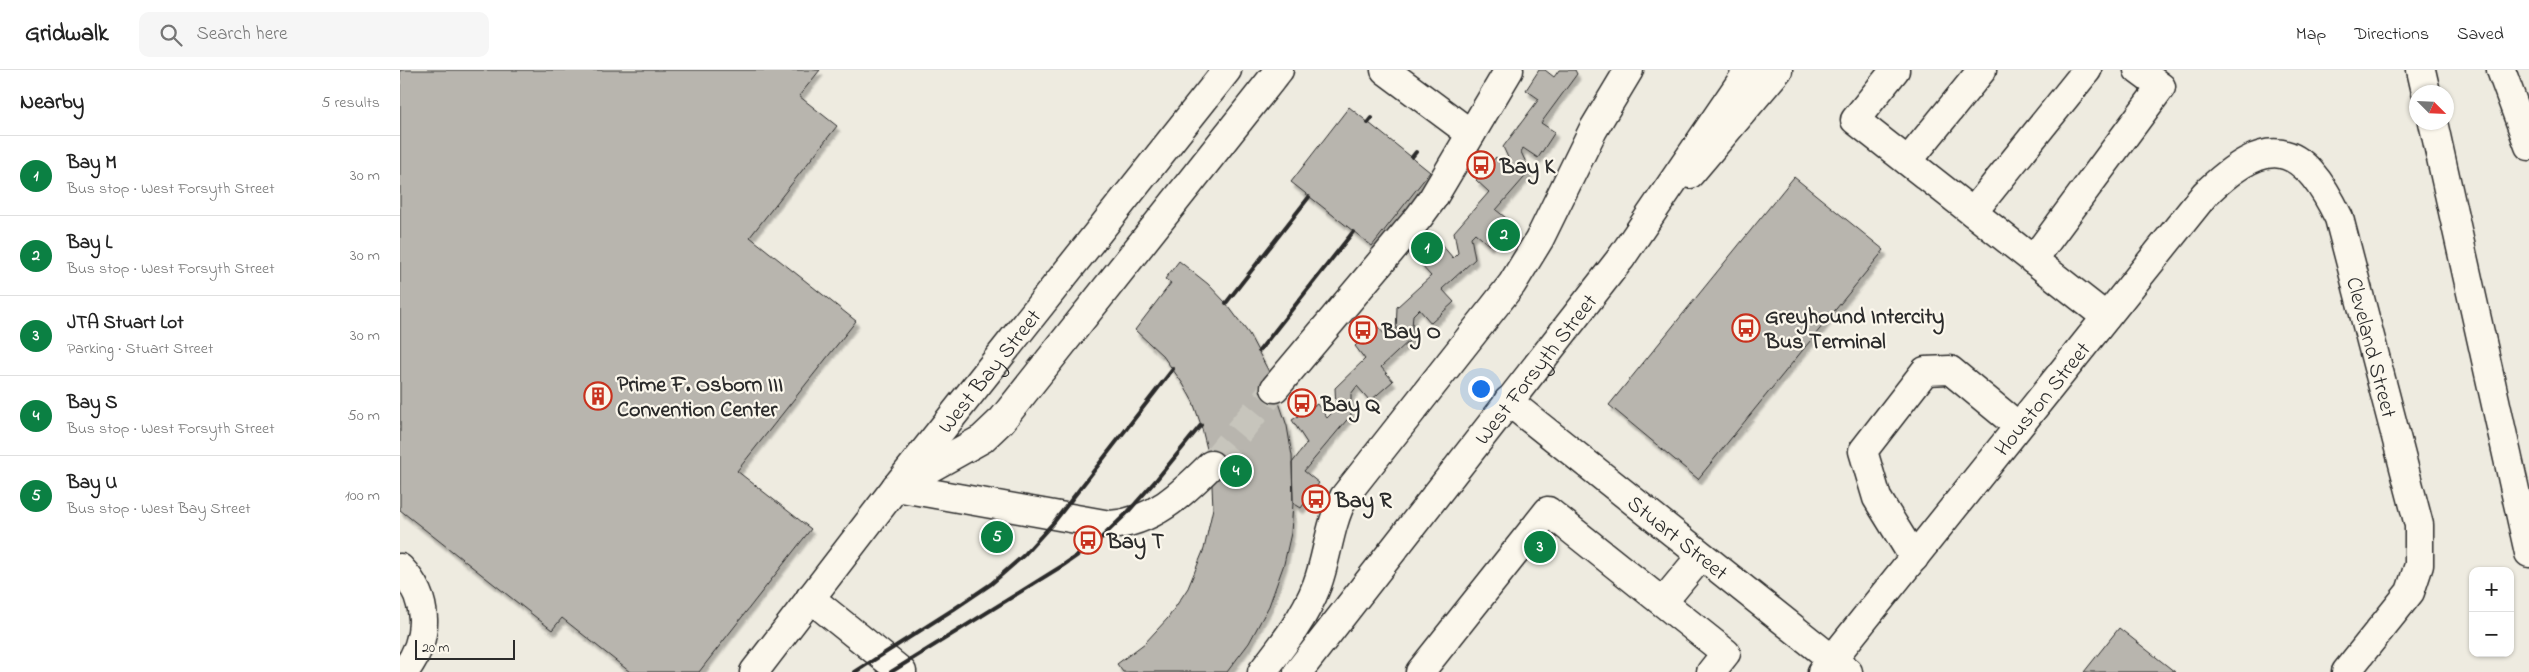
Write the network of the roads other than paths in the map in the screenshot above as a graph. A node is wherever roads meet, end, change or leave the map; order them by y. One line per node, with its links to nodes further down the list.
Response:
1 (1227, 70): 28 (main road, West Bay Street)
2 (1279, 70): 28 (main road)
3 (1509, 70): 16 (main road)
4 (1629, 70): 39 (main road)
5 (1749, 70): 21 (main road)
6 (1778, 70): 21 (main road, West Forsyth Street)
7 (1895, 70): 19 (main road)
8 (1982, 70): 19 (main road)
9 (2087, 70): 20 (main road)
10 (2138, 70): 22 (main road)
11 (2421, 70): 14 (main road)
12 (2501, 70): 17 (main road)
13 (1388, 71): 16 (main road)
14 (2424, 85)
15 (2435, 130): 29 (main road)
16 (1471, 134): 24 (main road)
17 (2529, 146)
18 (2281, 152): 23 (main road, Houston Street); 43 (main road, Cleveland Street)
19 (1908, 161): 20 (main road)
20 (1973, 212): 22 (main road)
21 (1621, 258): 25 (main road, West Forsyth Street)
22 (2033, 260): 23 (main road)
23 (2106, 317): 26 (main road, Houston Street)
24 (1276, 388)
25 (1508, 401): 30 (main road, Stuart Street); 40 (main road, West Forsyth Street)
26 (2018, 426): 31 (main road, Houston Street); 31 (main road)
27 (1211, 465): 28 (main road)
28 (896, 487): 33 (main road, West Bay Street)
29 (2529, 553)
30 (1701, 556): 34 (main road); 35 (main road, Stuart Street)
31 (1914, 558): 35 (main road, Houston Street)
32 (400, 568): 36 (main road)
33 (810, 598): 37 (main road, West Bay Street); 38 (main road)
34 (1663, 602): 41 (main road); 42 (main road)
35 (1834, 668)
36 (404, 672)
37 (754, 672)
38 (902, 672)
39 (1262, 672)
40 (1298, 672)
41 (1420, 672)
42 (1711, 672)
43 (2346, 672)

